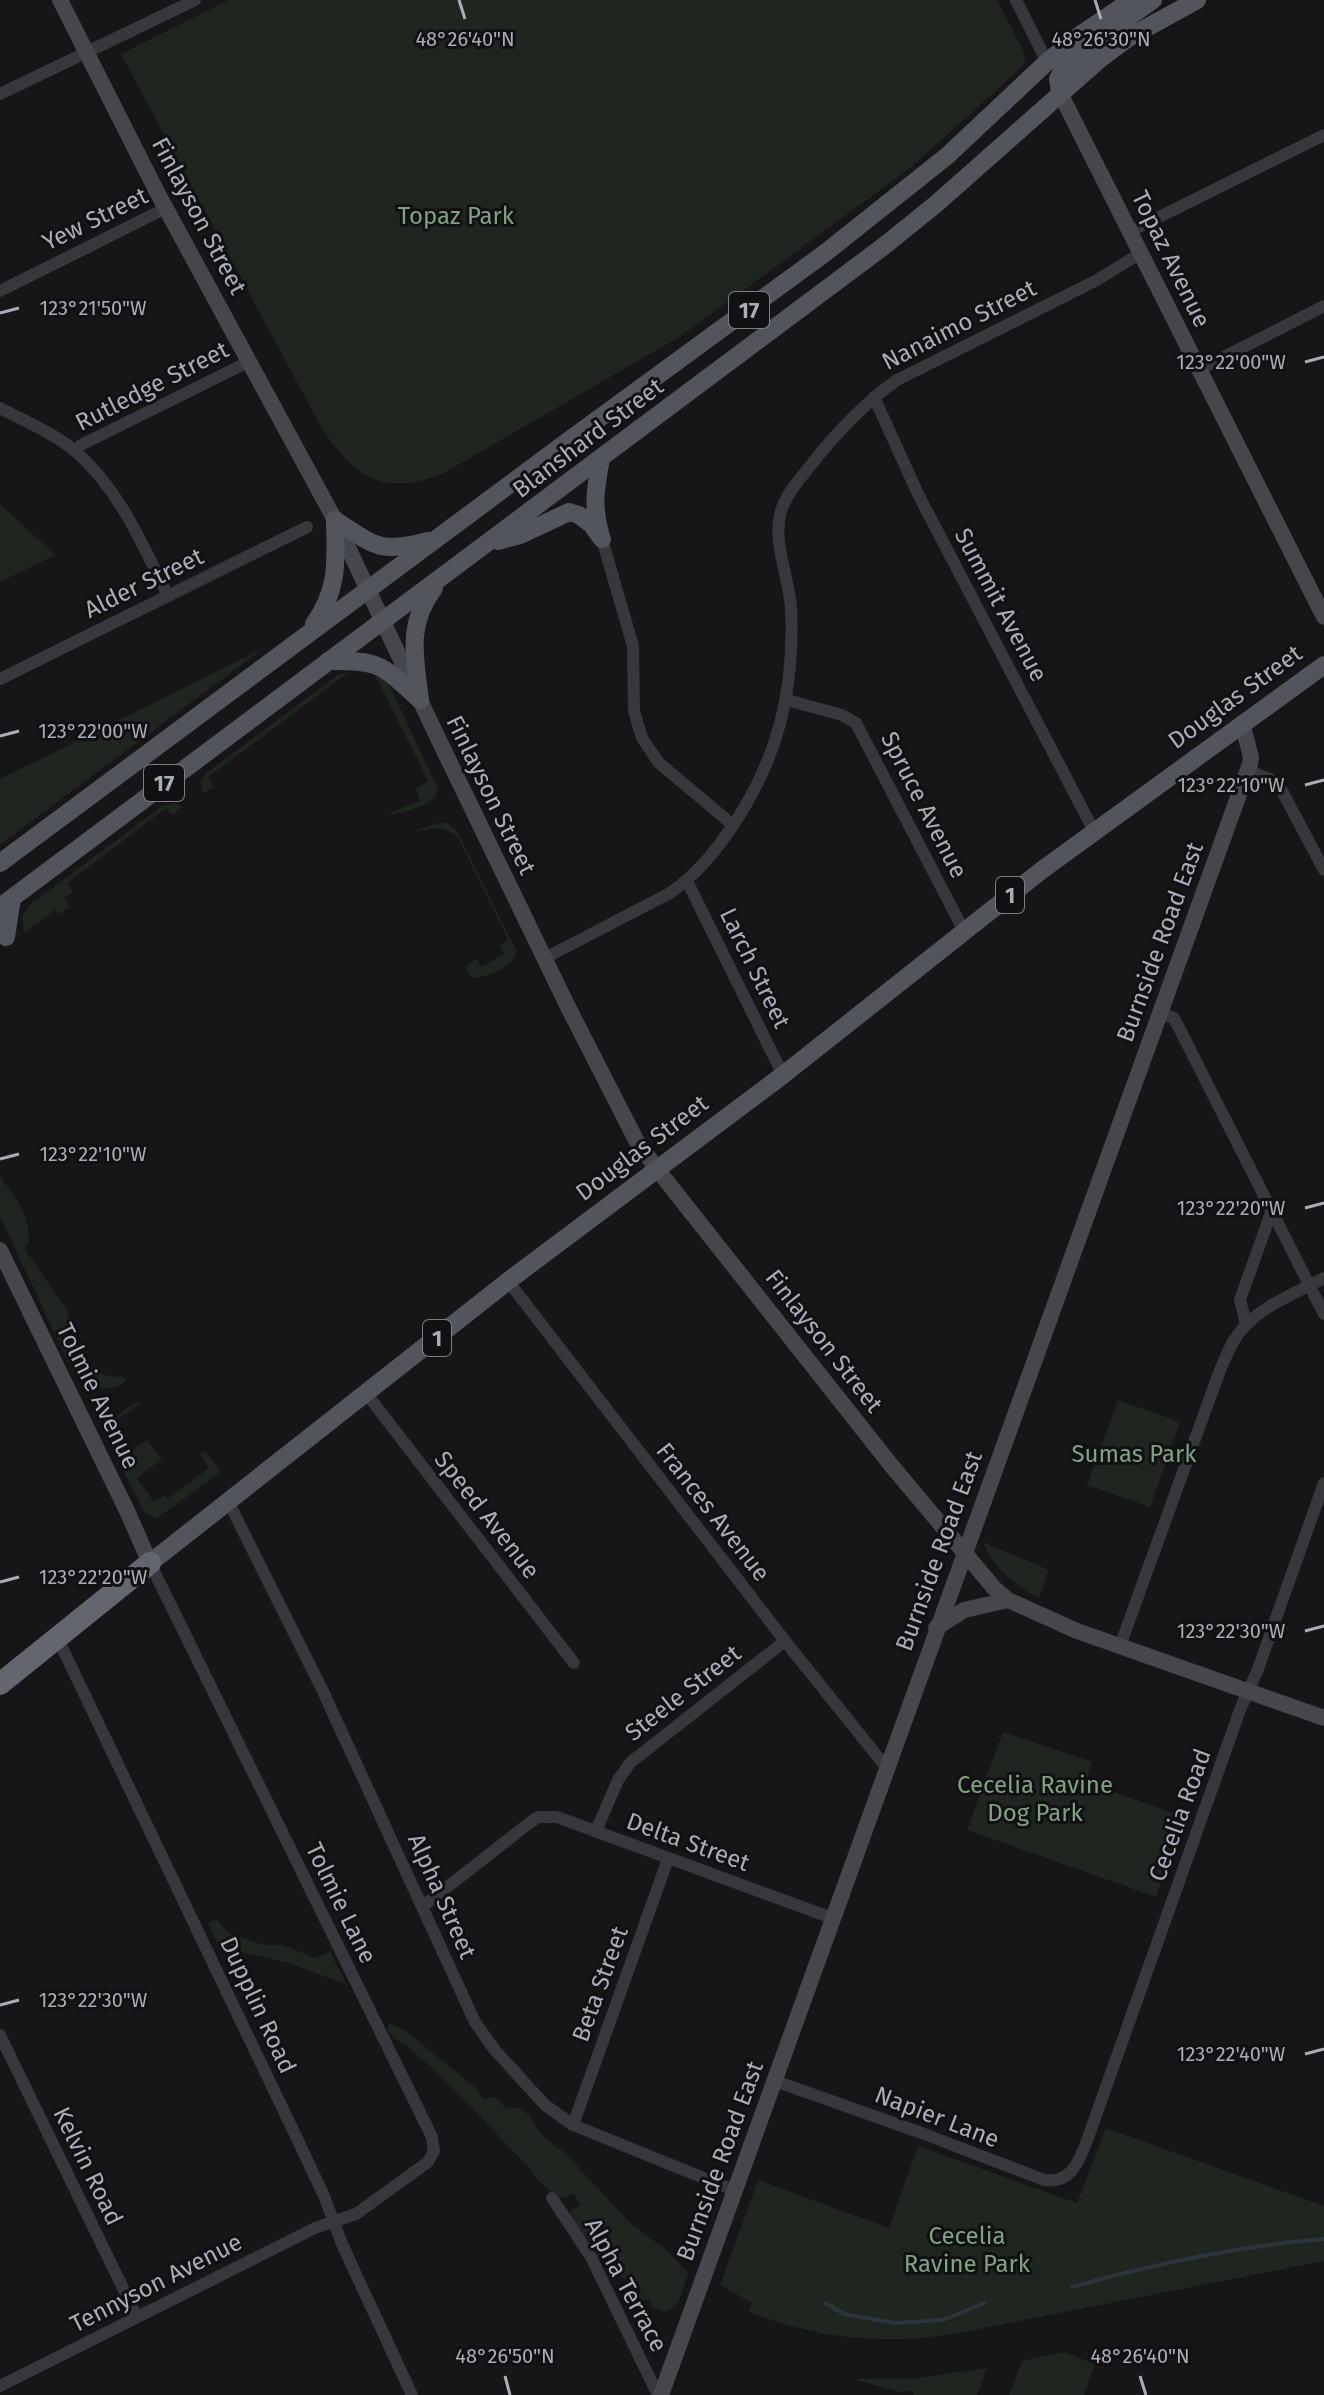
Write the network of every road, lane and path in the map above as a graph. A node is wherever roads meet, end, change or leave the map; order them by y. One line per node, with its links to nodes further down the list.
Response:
1 (60, 0): 7 (main road, Finlayson Street)
2 (195, 0): 7 (street)
3 (1016, 0): 8 (street)
4 (1132, 0): 8 (main road, Blanshard Street / 17)
5 (1153, 0): 9 (main road)
6 (1197, 0): 9 (main road, Blanshard Street / 17)
7 (86, 51): 10 (street); 12 (main road, Finlayson Street)
8 (1047, 62): 25 (main road, Blanshard Street / 17)
9 (1060, 93): 13 (main road, Topaz Avenue); 22 (main road, Blanshard Street / 17)
10 (0, 94)
11 (1324, 135): 13 (street)
12 (166, 208): 15 (street, Yew Street); 17 (main road, Finlayson Street)
13 (1131, 231): 14 (main road, Topaz Avenue)
14 (1141, 253): 18 (main road, Topaz Avenue); 19 (street, Nanaimo Street)
15 (0, 291)
16 (1324, 306): 18 (street)
17 (250, 361): 21 (street, Rutledge Street); 23 (main road, Finlayson Street)
18 (1198, 370): 31 (main road, Topaz Avenue)
19 (874, 397): 38 (street, Nanaimo Street); 42 (street, Summit Avenue)
20 (0, 408): 21 (street)
21 (75, 451): 30 (street)
22 (601, 458): 26 (main road); 27 (main road, Blanshard Street / 17)
23 (335, 520): 25 (main road); 29 (main road, Finlayson Street); 33 (main road)
24 (307, 527): 30 (street, Alder Street)
25 (436, 539): 29 (main road, Blanshard Street / 17)
26 (602, 539): 27 (main road); 41 (street)
27 (487, 544): 28 (main road, Blanshard Street / 17)
28 (443, 576): 32 (main road, Blanshard Street / 17); 37 (main road)
29 (369, 589): 32 (main road, Finlayson Street); 33 (main road, Blanshard Street / 17)
30 (168, 596): 36 (street, Alder Street)
31 (1324, 617)
32 (384, 620): 34 (main road, Blanshard Street / 17); 37 (main road, Finlayson Street)
33 (308, 633): 43 (main road, Blanshard Street / 17)
34 (328, 661): 37 (main road); 46 (main road, Blanshard Street / 17)
35 (1324, 665): 39 (main road, Douglas Street / 1)
36 (0, 679)
37 (420, 700): 49 (main road, Finlayson Street)
38 (787, 700): 41 (street, Nanaimo Street); 47 (street, Spruce Avenue)
39 (1242, 723): 40 (main road, Burnside Road East); 42 (main road, Douglas Street / 1)
40 (1247, 770): 44 (street); 50 (main road, Burnside Road East)
41 (733, 825): 45 (street, Nanaimo Street)
42 (1094, 831): 47 (main road, Douglas Street / 1)
43 (0, 863)
44 (1324, 870)
45 (687, 881): 49 (street, Nanaimo Street); 51 (street, Larch Street)
46 (6, 902): 48 (main road)
47 (964, 931): 51 (main road, Douglas Street / 1)
48 (6, 937)
49 (545, 958): 52 (main road, Finlayson Street)
50 (1160, 1013): 53 (street); 63 (main road, Burnside Road East)
51 (783, 1075): 52 (main road, Douglas Street / 1)
52 (657, 1169): 56 (main road, Douglas Street / 1); 63 (main road, Finlayson Street)
53 (1272, 1210): 57 (street); 59 (street)
54 (0, 1250): 64 (main road, Tolmie Avenue)
55 (1324, 1278): 57 (street)
56 (508, 1281): 60 (main road, Douglas Street / 1); 68 (street, Frances Avenue)
57 (1310, 1285): 58 (street); 59 (street)
58 (1324, 1314)
59 (1246, 1324): 69 (street)
60 (366, 1393): 62 (main road, Douglas Street / 1); 70 (street, Speed Avenue)
61 (1324, 1483): 72 (street, Cecelia Road)
62 (228, 1501): 64 (main road, Douglas Street / 1); 77 (street, Alpha Street)
63 (965, 1554): 65 (main road, Finlayson Street); 66 (main road, Burnside Road East)
64 (150, 1563): 67 (highway, Douglas Street / 1); 85 (street, Tolmie Lane)
65 (1008, 1600): 66 (main road); 69 (main road)
66 (936, 1628): 74 (main road, Burnside Road East)
67 (57, 1637): 71 (highway, Douglas Street / 1); 85 (street, Dupplin Road)
68 (785, 1641): 74 (street, Frances Avenue); 75 (street, Steele Street)
69 (1120, 1646): 72 (main road)
70 (574, 1663)
71 (0, 1684)
72 (1249, 1691): 73 (main road); 82 (street, Cecelia Road)
73 (1324, 1718)
74 (886, 1767): 78 (main road, Burnside Road East)
75 (596, 1831): 76 (street, Delta Street); 77 (street, Delta Street)
76 (668, 1859): 78 (street, Delta Street); 81 (street, Beta Street)
77 (423, 1906): 81 (street, Alpha Street)
78 (832, 1918): 80 (main road, Burnside Road East)
79 (0, 2035): 86 (street, Kelvin Road)
80 (775, 2081): 82 (street, Napier Lane); 83 (main road, Burnside Road East)
81 (573, 2125): 83 (street, Alpha Street)
82 (1079, 2162)
83 (736, 2191): 90 (main road, Burnside Road East)
84 (552, 2198): 90 (street, Alpha Terrace)
85 (333, 2222): 86 (street, Tennyson Avenue); 89 (street, Dupplin Road)
86 (137, 2317): 87 (street, Tennyson Avenue)
87 (0, 2386): 88 (street)
88 (5, 2395)
89 (412, 2395)
90 (660, 2395)

